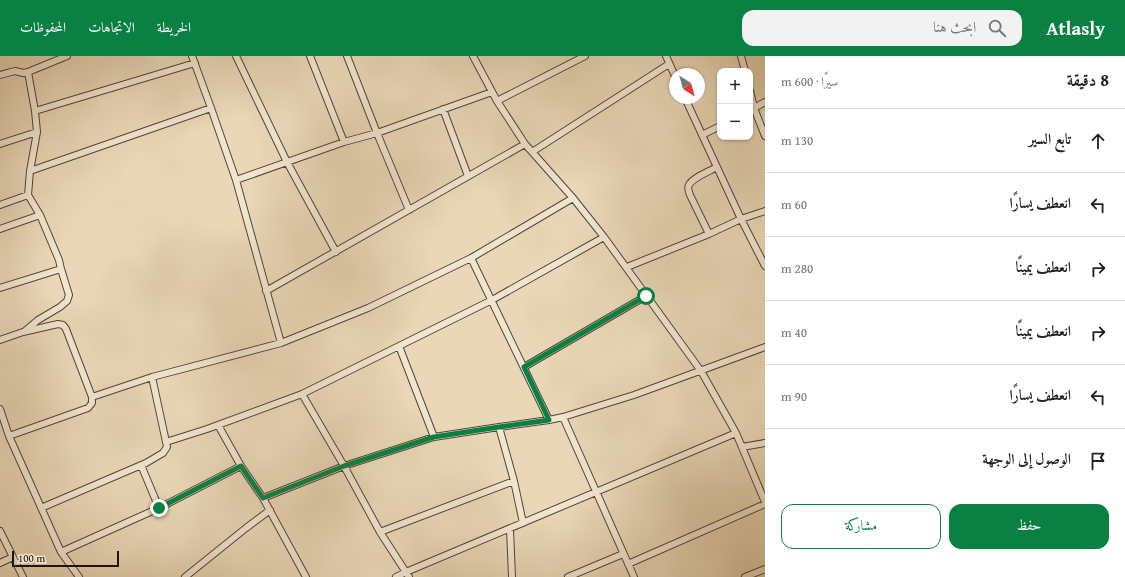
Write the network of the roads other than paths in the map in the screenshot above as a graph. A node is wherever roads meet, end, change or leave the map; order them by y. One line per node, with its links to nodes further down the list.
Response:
1 (67, 56): 14 (street)
2 (192, 56): 10 (street)
3 (236, 56): 34 (street)
4 (310, 56): 30 (street)
5 (347, 56): 27 (street)
6 (473, 56): 16 (street)
7 (585, 56): 17 (street)
8 (666, 56): 11 (street)
9 (741, 56): 13 (street)
10 (195, 63): 20 (street); 23 (street)
11 (669, 64): 12 (street); 33 (street)
12 (671, 68)
13 (744, 68)
14 (28, 72): 15 (street); 23 (street)
15 (0, 75)
16 (492, 92): 17 (street); 22 (street)
17 (497, 101): 32 (street)
18 (765, 102): 21 (street)
19 (688, 104): 28 (street)
20 (211, 108): 36 (street); 38 (street)
21 (753, 108)
22 (443, 109): 27 (street); 37 (street)
23 (35, 111): 26 (street)
24 (753, 111): 29 (street)
25 (717, 128): 28 (street)
26 (37, 132): 31 (street); 36 (street)
27 (377, 133): 30 (street); 42 (street)
28 (702, 135): 35 (street)
29 (765, 136)
30 (344, 142): 34 (street)
31 (0, 144)
32 (525, 144): 33 (street); 37 (street)
33 (532, 152): 40 (street)
34 (287, 162): 38 (street); 49 (street)
35 (717, 167): 45 (street); 47 (street)
36 (30, 171): 39 (street)
37 (468, 176): 42 (street)
38 (236, 180): 55 (street)
39 (28, 194): 41 (street); 44 (street)
40 (573, 198): 48 (street); 50 (street)
41 (0, 205)
42 (409, 210): 49 (street)
43 (765, 211): 45 (street)
44 (40, 215): 46 (street); 53 (street)
45 (741, 219): 47 (street); 51 (street)
46 (0, 229)
47 (709, 234): 52 (street)
48 (604, 237): 52 (street); 57 (street)
49 (336, 252): 55 (street)
50 (471, 258): 57 (street); 60 (street)
51 (765, 266)
52 (627, 267): 56 (street)
53 (61, 269): 54 (street); 58 (street)
54 (0, 288)
55 (266, 291): 60 (street)
56 (646, 296): 63 (street); 64 (street)
57 (492, 300): 61 (street); 63 (street)
58 (23, 332): 59 (street); 67 (street)
59 (0, 340)
60 (281, 343): 65 (street)
61 (399, 346): 66 (street); 75 (street)
62 (765, 347): 64 (street)
63 (524, 367): 70 (street)
64 (701, 371): 69 (street); 73 (street)
65 (152, 377): 67 (street); 76 (street)
66 (302, 394): 71 (street); 81 (street)
67 (92, 397): 74 (street)
68 (0, 409): 74 (street)
69 (563, 417): 70 (street); 83 (street)
70 (549, 420): 72 (street)
71 (218, 425): 76 (street); 80 (street)
72 (499, 427): 75 (street); 82 (street)
73 (736, 433): 78 (street); 83 (street)
74 (9, 436): 86 (street)
75 (434, 437): 81 (street)
76 (166, 442): 79 (street)
77 (765, 443): 78 (street)
78 (742, 447): 85 (street)
79 (141, 465): 86 (street); 87 (street)
80 (241, 466): 84 (street); 87 (street)
81 (344, 466): 84 (street); 92 (street)
82 (514, 481): 89 (street); 92 (street)
83 (597, 493): 89 (street); 94 (street)
84 (263, 498): 88 (street)
85 (765, 503): 97 (street)
86 (41, 508): 93 (street)
87 (159, 508): 93 (street)
88 (270, 510): 102 (street); 103 (street)
89 (523, 523): 90 (street)
90 (510, 528): 99 (street); 105 (street)
91 (0, 531): 95 (street)
92 (380, 532): 99 (street)
93 (61, 552): 101 (street)
94 (623, 554): 97 (street); 106 (street)
95 (13, 557): 96 (street); 100 (street)
96 (0, 563)
97 (628, 564): 107 (street)
98 (765, 570): 108 (street)
99 (407, 574): 104 (street)
100 (23, 577)
101 (79, 577)
102 (185, 577)
103 (306, 577)
104 (396, 577)
105 (512, 577)
106 (568, 577)
107 (634, 577)
108 (745, 577)

